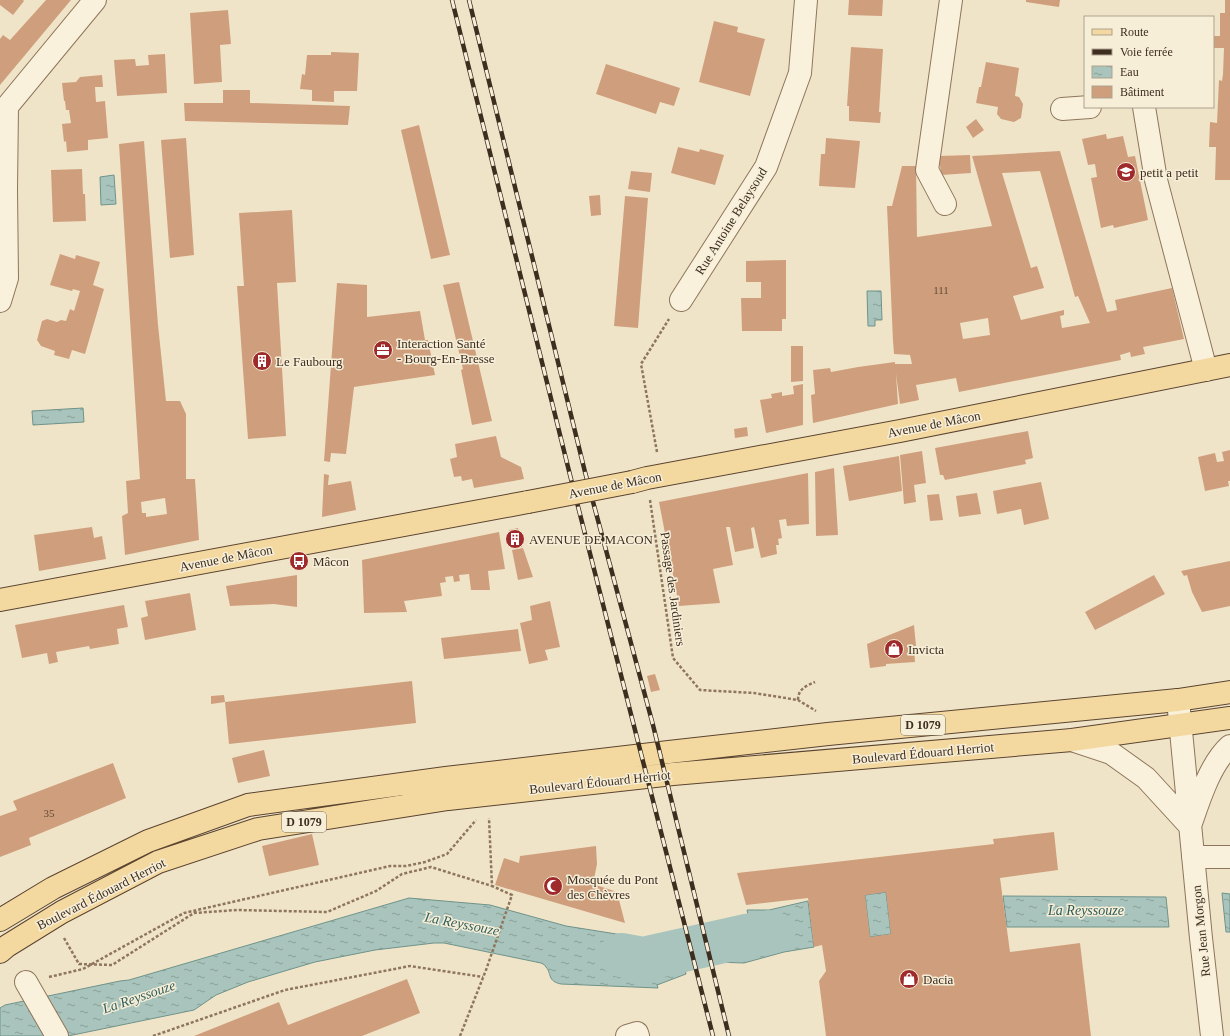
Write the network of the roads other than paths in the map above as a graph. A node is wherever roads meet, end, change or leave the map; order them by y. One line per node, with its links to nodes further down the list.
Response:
1 (95, 0): 7 (street)
2 (806, 0): 9 (street, Rue Antoine Belaysoud)
3 (951, 0): 8 (street)
4 (1084, 107): 6 (street)
5 (1144, 108): 12 (street)
6 (1062, 109)
7 (3, 111): 10 (street)
8 (944, 204)
9 (681, 300)
10 (0, 301)
11 (1230, 365): 12 (main road, Avenue de Mâcon)
12 (1206, 370): 13 (main road, Avenue de Mâcon, bridge)
13 (0, 600)
14 (1230, 692): 15 (main road, Boulevard Édouard Herriot / D 1079)
15 (1178, 700): 17 (street, Rue Jean Morgon); 23 (main road, Boulevard Édouard Herriot / D 1079)
16 (1230, 718): 17 (main road, Boulevard Édouard Herriot / D 1079)
17 (1181, 726): 18 (main road, Boulevard Édouard Herriot / D 1079); 20 (street, Rue Jean Morgon)
18 (1072, 740): 20 (street); 24 (main road, Boulevard Édouard Herriot / D 1079)
19 (1230, 746): 20 (street, Rue Jean Morgon)
20 (1190, 826): 22 (street, Rue Jean Morgon)
21 (1230, 857): 22 (street)
22 (1194, 867): 29 (street, Rue Jean Morgon)
23 (0, 920)
24 (0, 952)
25 (30, 988): 26 (street)
26 (57, 1036)
27 (627, 1036): 28 (street)
28 (638, 1036)
29 (1212, 1036)

